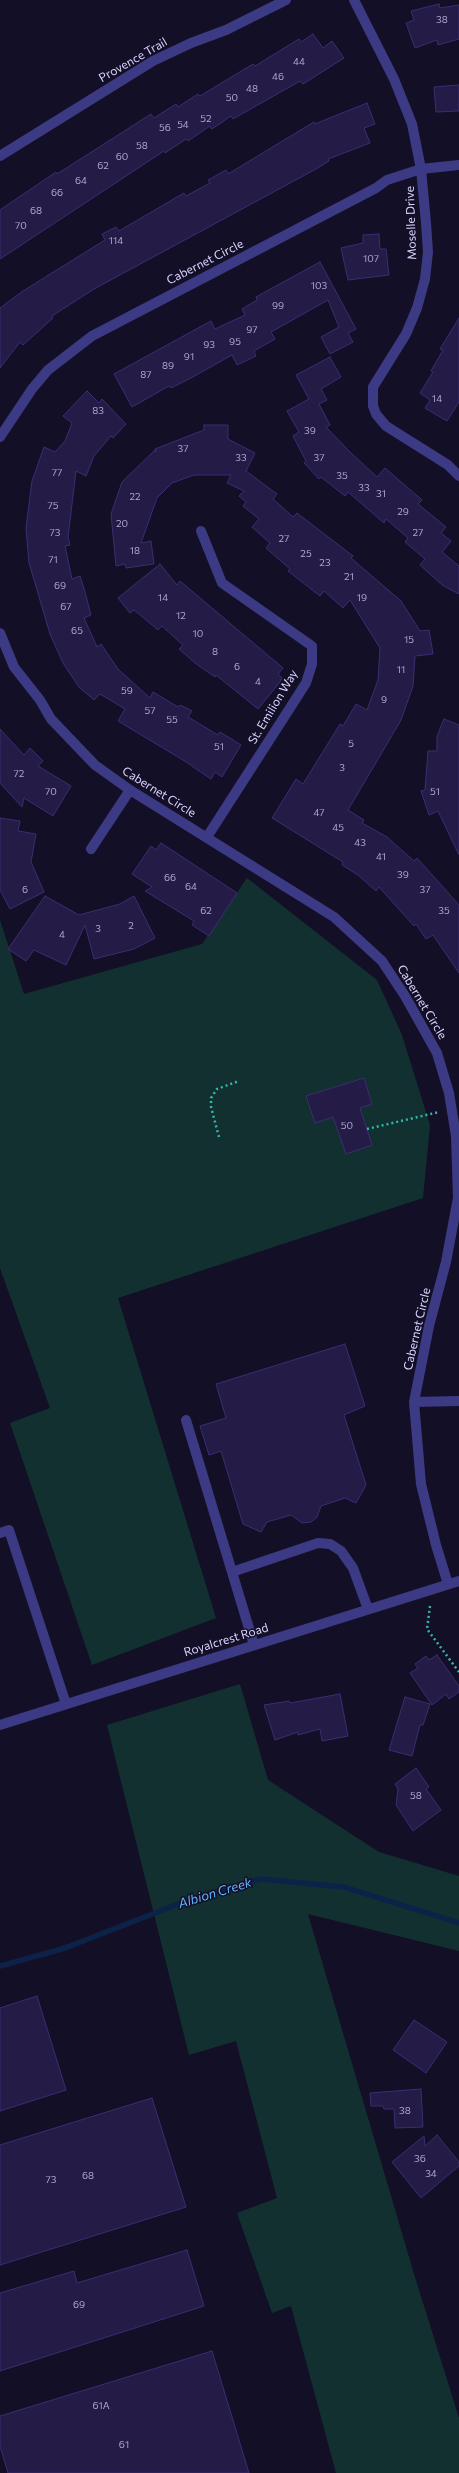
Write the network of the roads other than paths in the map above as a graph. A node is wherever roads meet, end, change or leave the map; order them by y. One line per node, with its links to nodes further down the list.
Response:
1 (286, 0): 3 (street, Provence Trail)
2 (354, 0): 5 (street, Moselle Drive)
3 (0, 156)
4 (459, 165): 5 (street, Cabernet Circle)
5 (421, 169): 6 (street, Cabernet Circle); 7 (street, Moselle Drive)
6 (0, 437)
7 (459, 476)
8 (201, 531): 11 (street, St. Emilion Way)
9 (0, 633): 10 (street, Cabernet Circle)
10 (130, 790): 11 (street, Cabernet Circle); 12 (street)
11 (207, 837): 14 (street, Cabernet Circle)
12 (91, 848)
13 (459, 1401): 14 (street)
14 (414, 1402): 19 (street, Cabernet Circle)
15 (186, 1420): 17 (street)
16 (0, 1533): 22 (street)
17 (232, 1572): 20 (street); 21 (street)
18 (459, 1580): 19 (street, Royalcrest Road)
19 (448, 1584): 20 (street, Royalcrest Road)
20 (368, 1609): 21 (street, Royalcrest Road)
21 (254, 1645): 22 (street, Royalcrest Road)
22 (66, 1704): 23 (street, Royalcrest Road)
23 (0, 1725)

